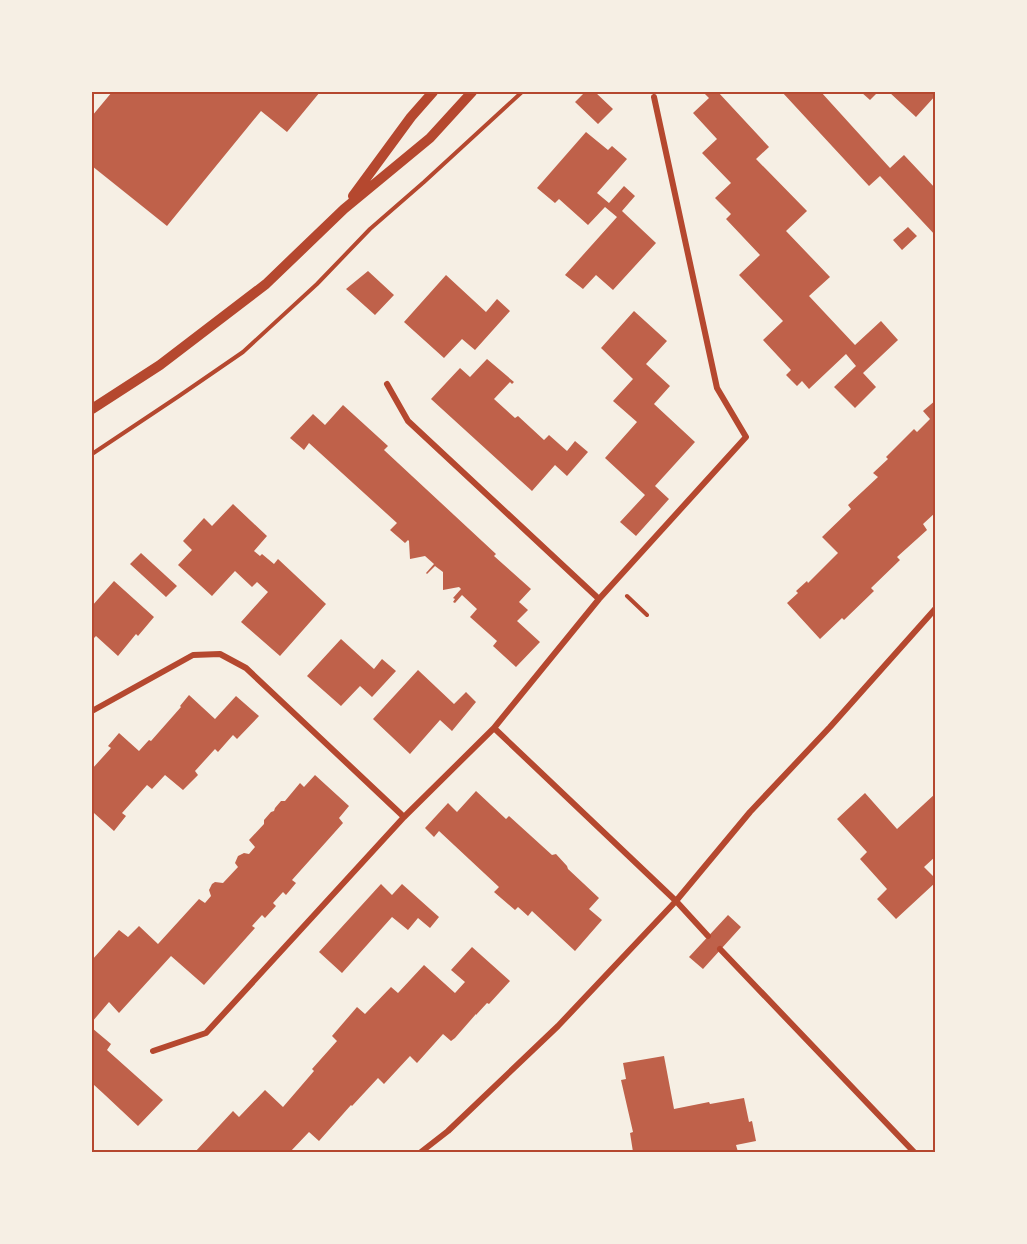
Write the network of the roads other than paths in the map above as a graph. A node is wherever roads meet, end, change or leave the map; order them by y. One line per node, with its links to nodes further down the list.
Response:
1 (433, 92): 4 (street)
2 (472, 92): 4 (street)
3 (654, 97): 7 (street)
4 (344, 209): 6 (street)
5 (387, 384): 7 (street)
6 (92, 409)
7 (599, 598): 10 (street)
8 (936, 609): 12 (street)
9 (92, 711): 11 (street)
10 (494, 728): 11 (street); 12 (street)
11 (404, 817): 15 (street)
12 (676, 901): 13 (street); 16 (street)
13 (708, 936)
14 (720, 949): 17 (street)
15 (153, 1051)
16 (421, 1152)
17 (914, 1152)

